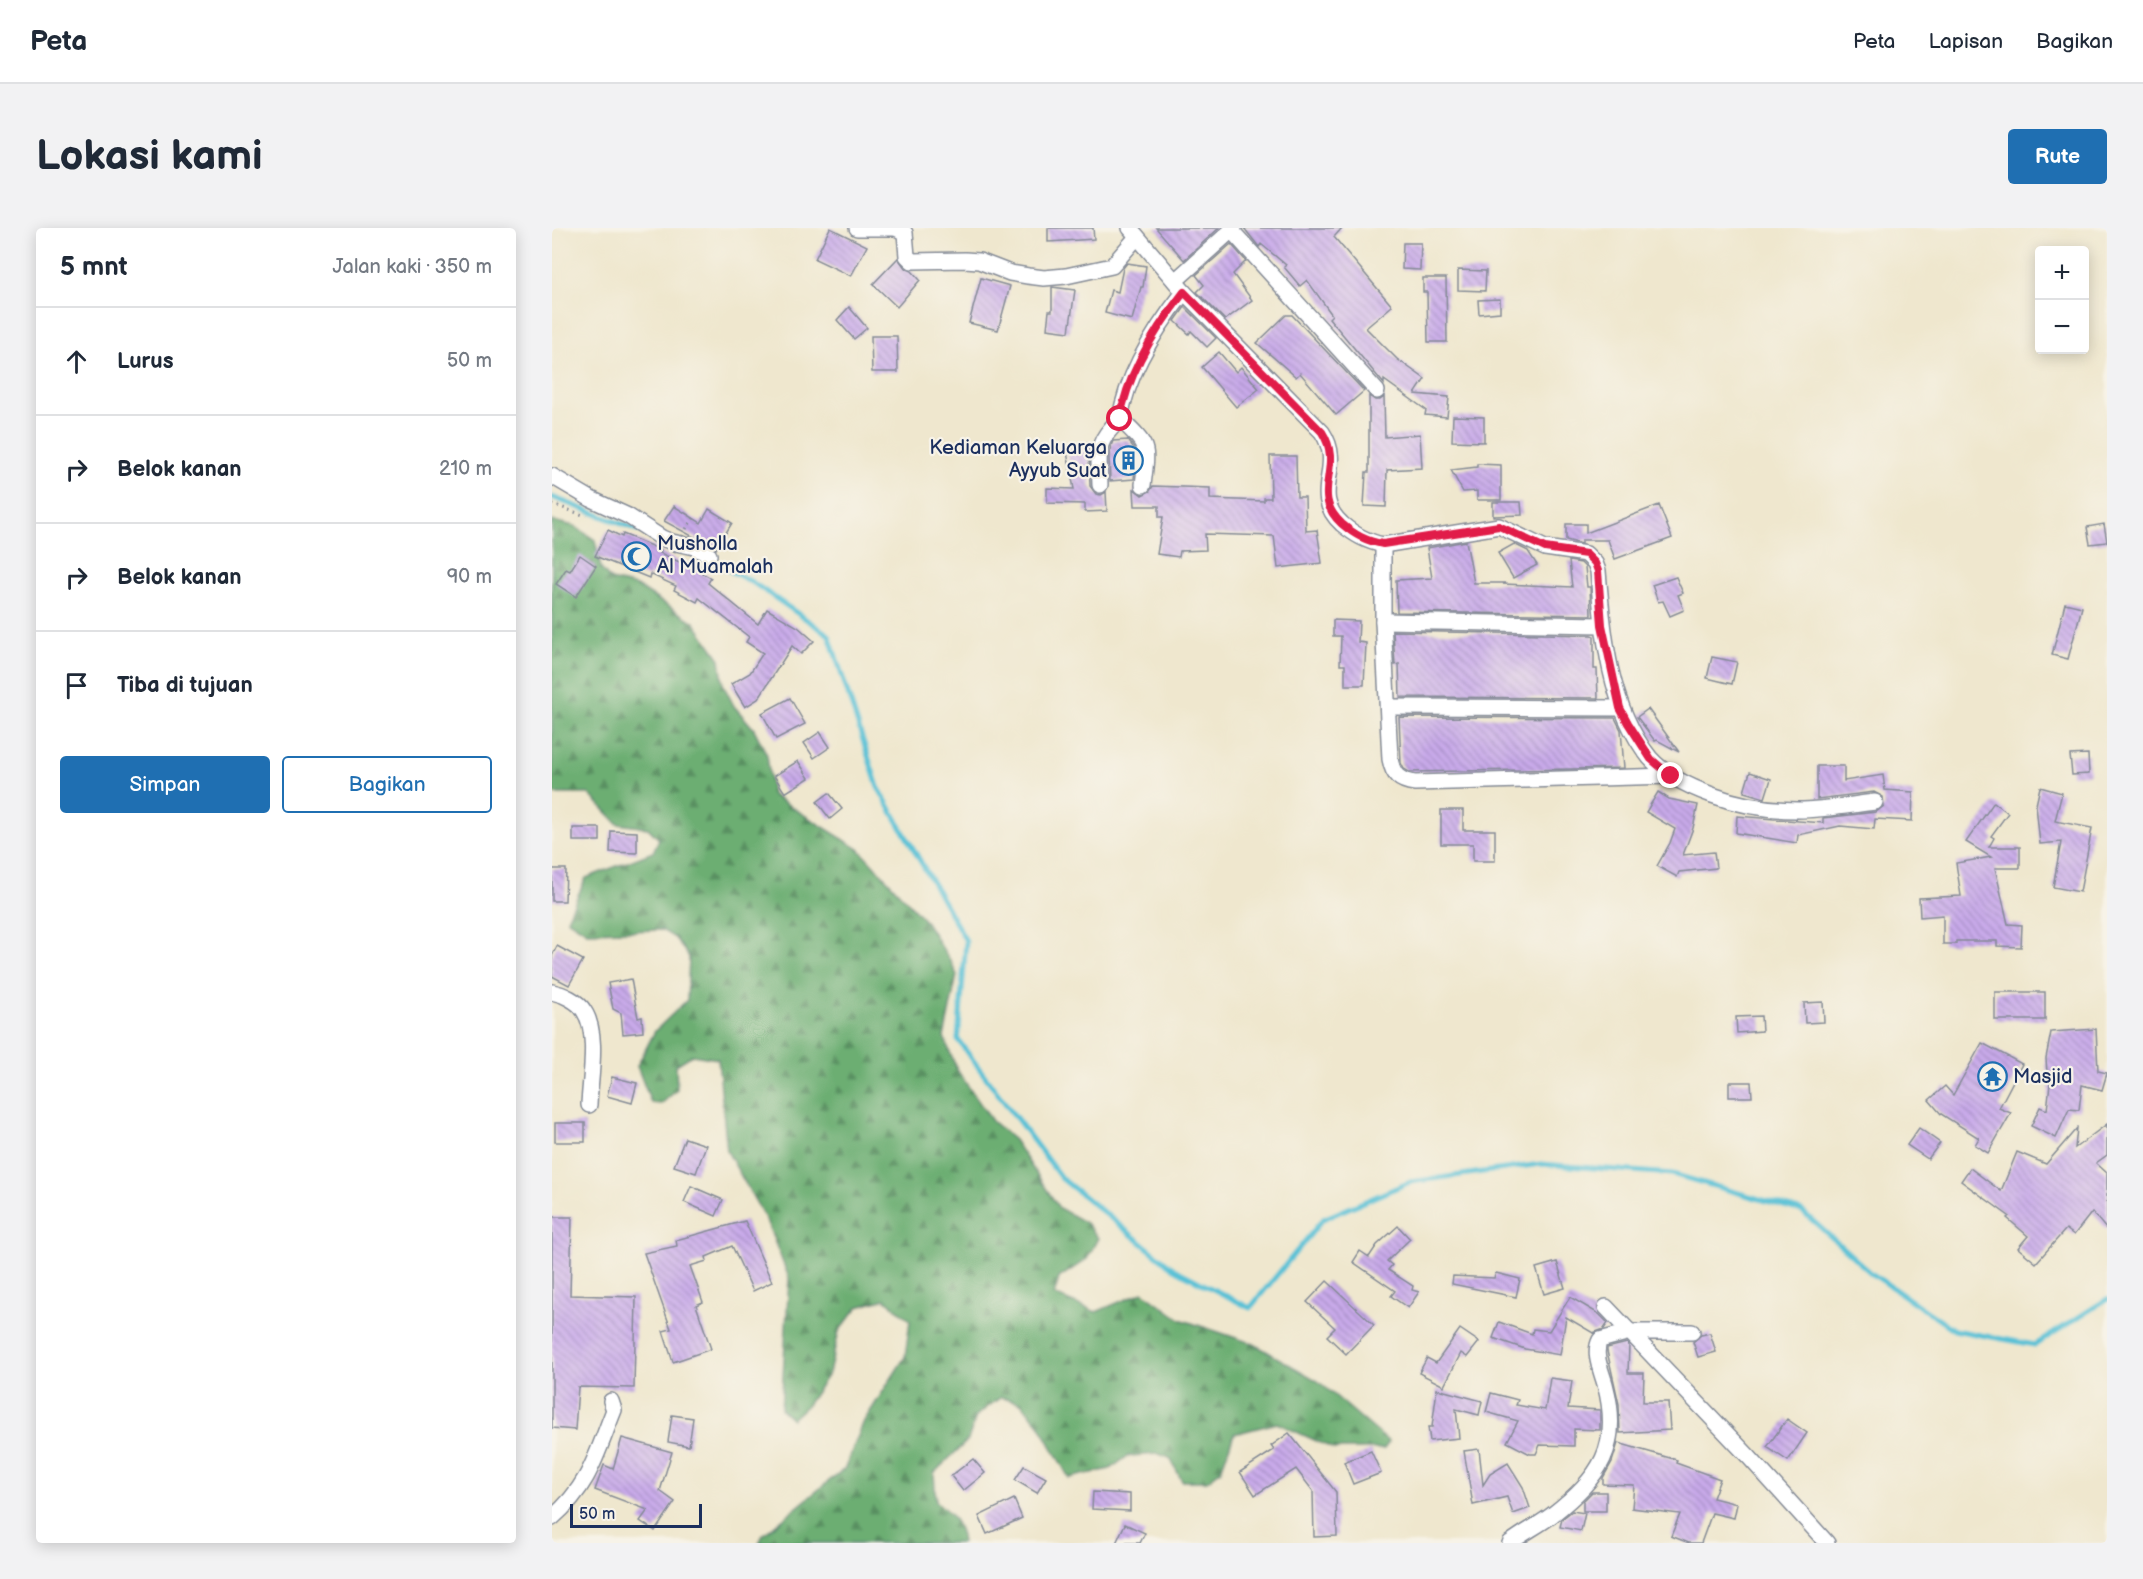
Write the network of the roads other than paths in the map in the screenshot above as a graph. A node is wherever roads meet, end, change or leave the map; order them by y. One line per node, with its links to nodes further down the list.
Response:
1 (857, 228): 2 (street)
2 (895, 228): 4 (street)
3 (1233, 229): 5 (street); 6 (street)
4 (1133, 232): 5 (street)
5 (1179, 286): 7 (street); 11 (street)
6 (1377, 391)
7 (1120, 419): 9 (street); 10 (street)
8 (552, 476): 12 (street)
9 (1100, 485)
10 (1143, 485)
11 (1383, 544): 13 (street); 14 (street)
12 (709, 555)
13 (1383, 621): 14 (street); 15 (street)
14 (1602, 625): 16 (street)
15 (1389, 707): 16 (street); 17 (street)
16 (1620, 708): 17 (street)
17 (1671, 776): 18 (street)
18 (1875, 802)
19 (552, 992): 20 (street)
20 (589, 1105)
21 (1606, 1307): 22 (street)
22 (1630, 1332): 23 (street); 26 (street); 27 (street)
23 (1692, 1332)
24 (611, 1401): 25 (street)
25 (552, 1518)
26 (1510, 1543)
27 (1827, 1543)

